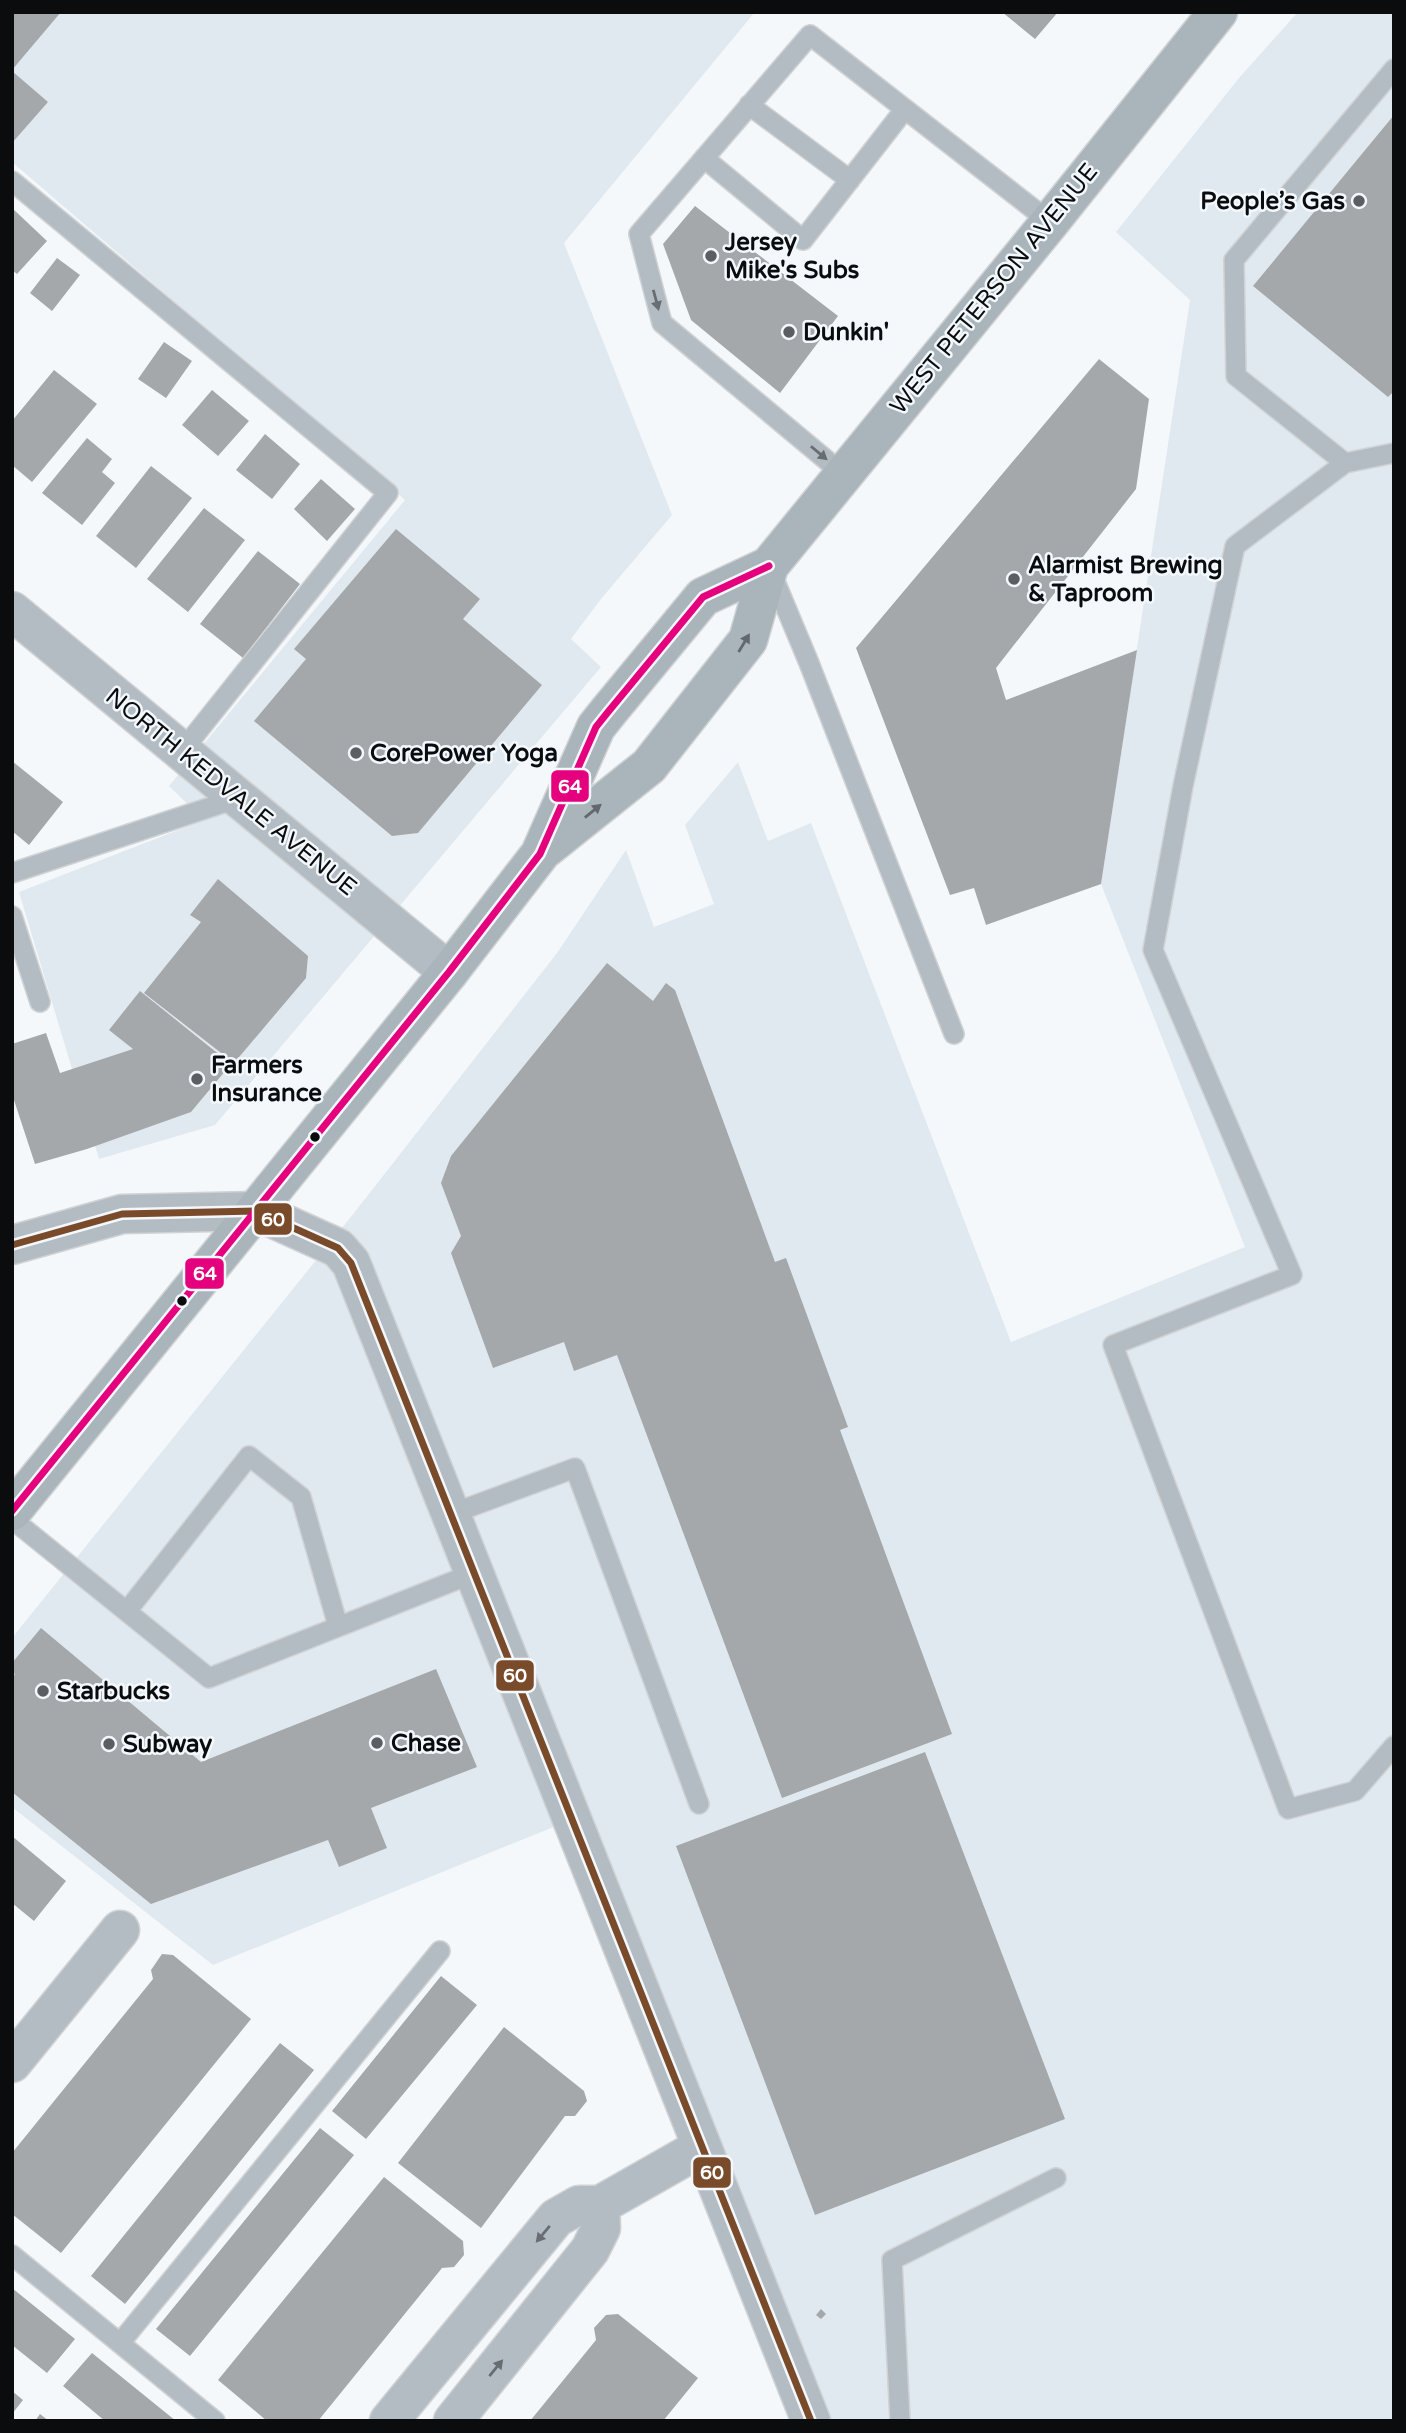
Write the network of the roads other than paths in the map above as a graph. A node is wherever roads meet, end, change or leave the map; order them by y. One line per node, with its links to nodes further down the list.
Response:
1 (1218, 12): 8 (main road, WEST PETERSON AVENUE)
2 (1394, 69): 10 (lane)
3 (749, 105): 4 (lane); 5 (lane); 6 (lane)
4 (905, 109): 6 (lane); 8 (lane)
5 (704, 158): 6 (lane); 11 (lane, one-way to 11)
6 (850, 180)
7 (12, 181): 14 (lane)
8 (1050, 222): 11 (main road, WEST PETERSON AVENUE)
9 (1394, 453): 10 (lane)
10 (1345, 463): 30 (lane)
11 (842, 473): 12 (main road, WEST PETERSON AVENUE)
12 (769, 566): 16 (main road, WEST PETERSON AVENUE, one-way to 12); 16 (main road, WEST PETERSON AVENUE); 21 (lane)
13 (12, 611): 14 (street, NORTH KEDVALE AVENUE)
14 (182, 751): 15 (street, NORTH KEDVALE AVENUE)
15 (238, 798): 17 (lane); 19 (street, NORTH KEDVALE AVENUE)
16 (540, 854): 19 (main road, WEST PETERSON AVENUE)
17 (12, 873)
18 (12, 916): 20 (lane)
19 (449, 972): 22 (main road, WEST PETERSON AVENUE)
20 (40, 1002)
21 (954, 1034)
22 (256, 1211): 23 (street); 24 (main road, WEST PETERSON AVENUE); 25 (street)
23 (12, 1245)
24 (12, 1511)
25 (451, 1514): 27 (street); 31 (lane)
26 (12, 1519): 28 (lane)
27 (474, 1573): 29 (lane); 35 (street)
28 (127, 1611): 29 (lane); 29 (lane)
29 (338, 1626)
30 (1394, 1746)
31 (699, 1804)
32 (120, 1930): 34 (street)
33 (440, 1951): 39 (lane)
34 (12, 2063)
35 (702, 2147): 37 (street); 43 (street)
36 (1056, 2178): 44 (lane)
37 (600, 2205): 41 (street, one-way to 41); 42 (street, one-way to 37)
38 (12, 2255): 39 (lane)
39 (120, 2343): 40 (lane)
40 (215, 2421)
41 (388, 2421)
42 (453, 2421)
43 (811, 2421)
44 (900, 2421)

